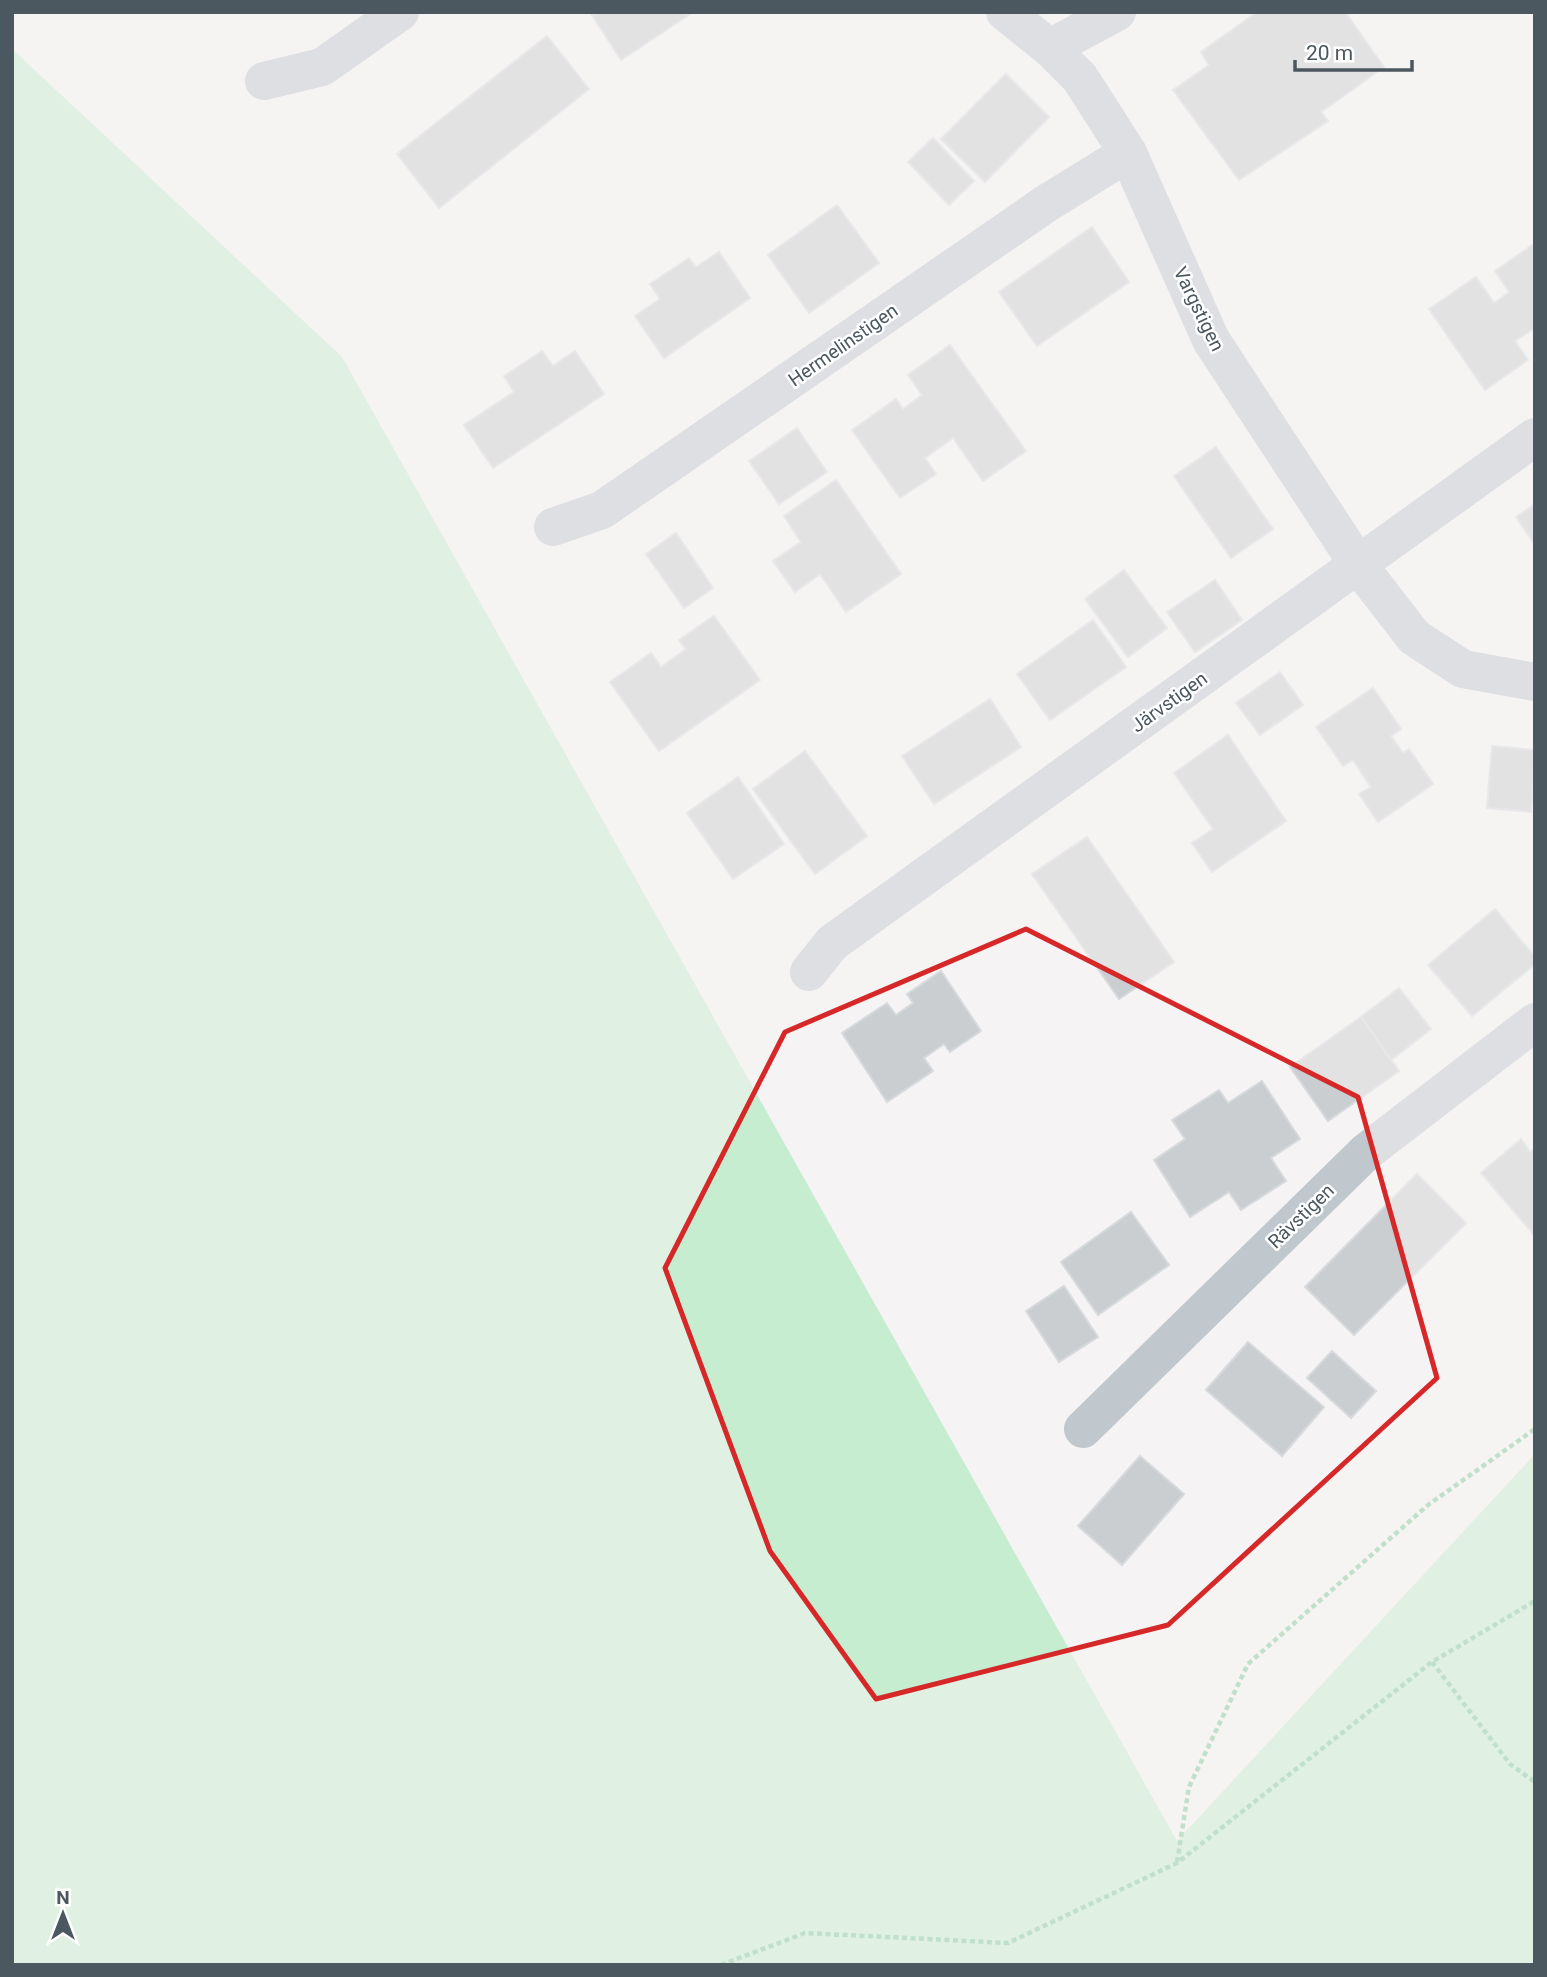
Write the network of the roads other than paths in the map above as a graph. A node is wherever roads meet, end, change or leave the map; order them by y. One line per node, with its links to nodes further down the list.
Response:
1 (400, 12): 5 (street)
2 (1005, 12): 4 (street, Vargstigen)
3 (1117, 12): 4 (street)
4 (1050, 48): 6 (street, Vargstigen)
5 (264, 81)
6 (1128, 153): 8 (street, Hermelinstigen); 9 (street, Vargstigen)
7 (1535, 437): 9 (street, Järvstigen)
8 (553, 527)
9 (1359, 566): 10 (street); 11 (street, Järvstigen)
10 (1535, 682)
11 (809, 972)
12 (1535, 1021): 13 (street, Rävstigen)
13 (1083, 1429)

